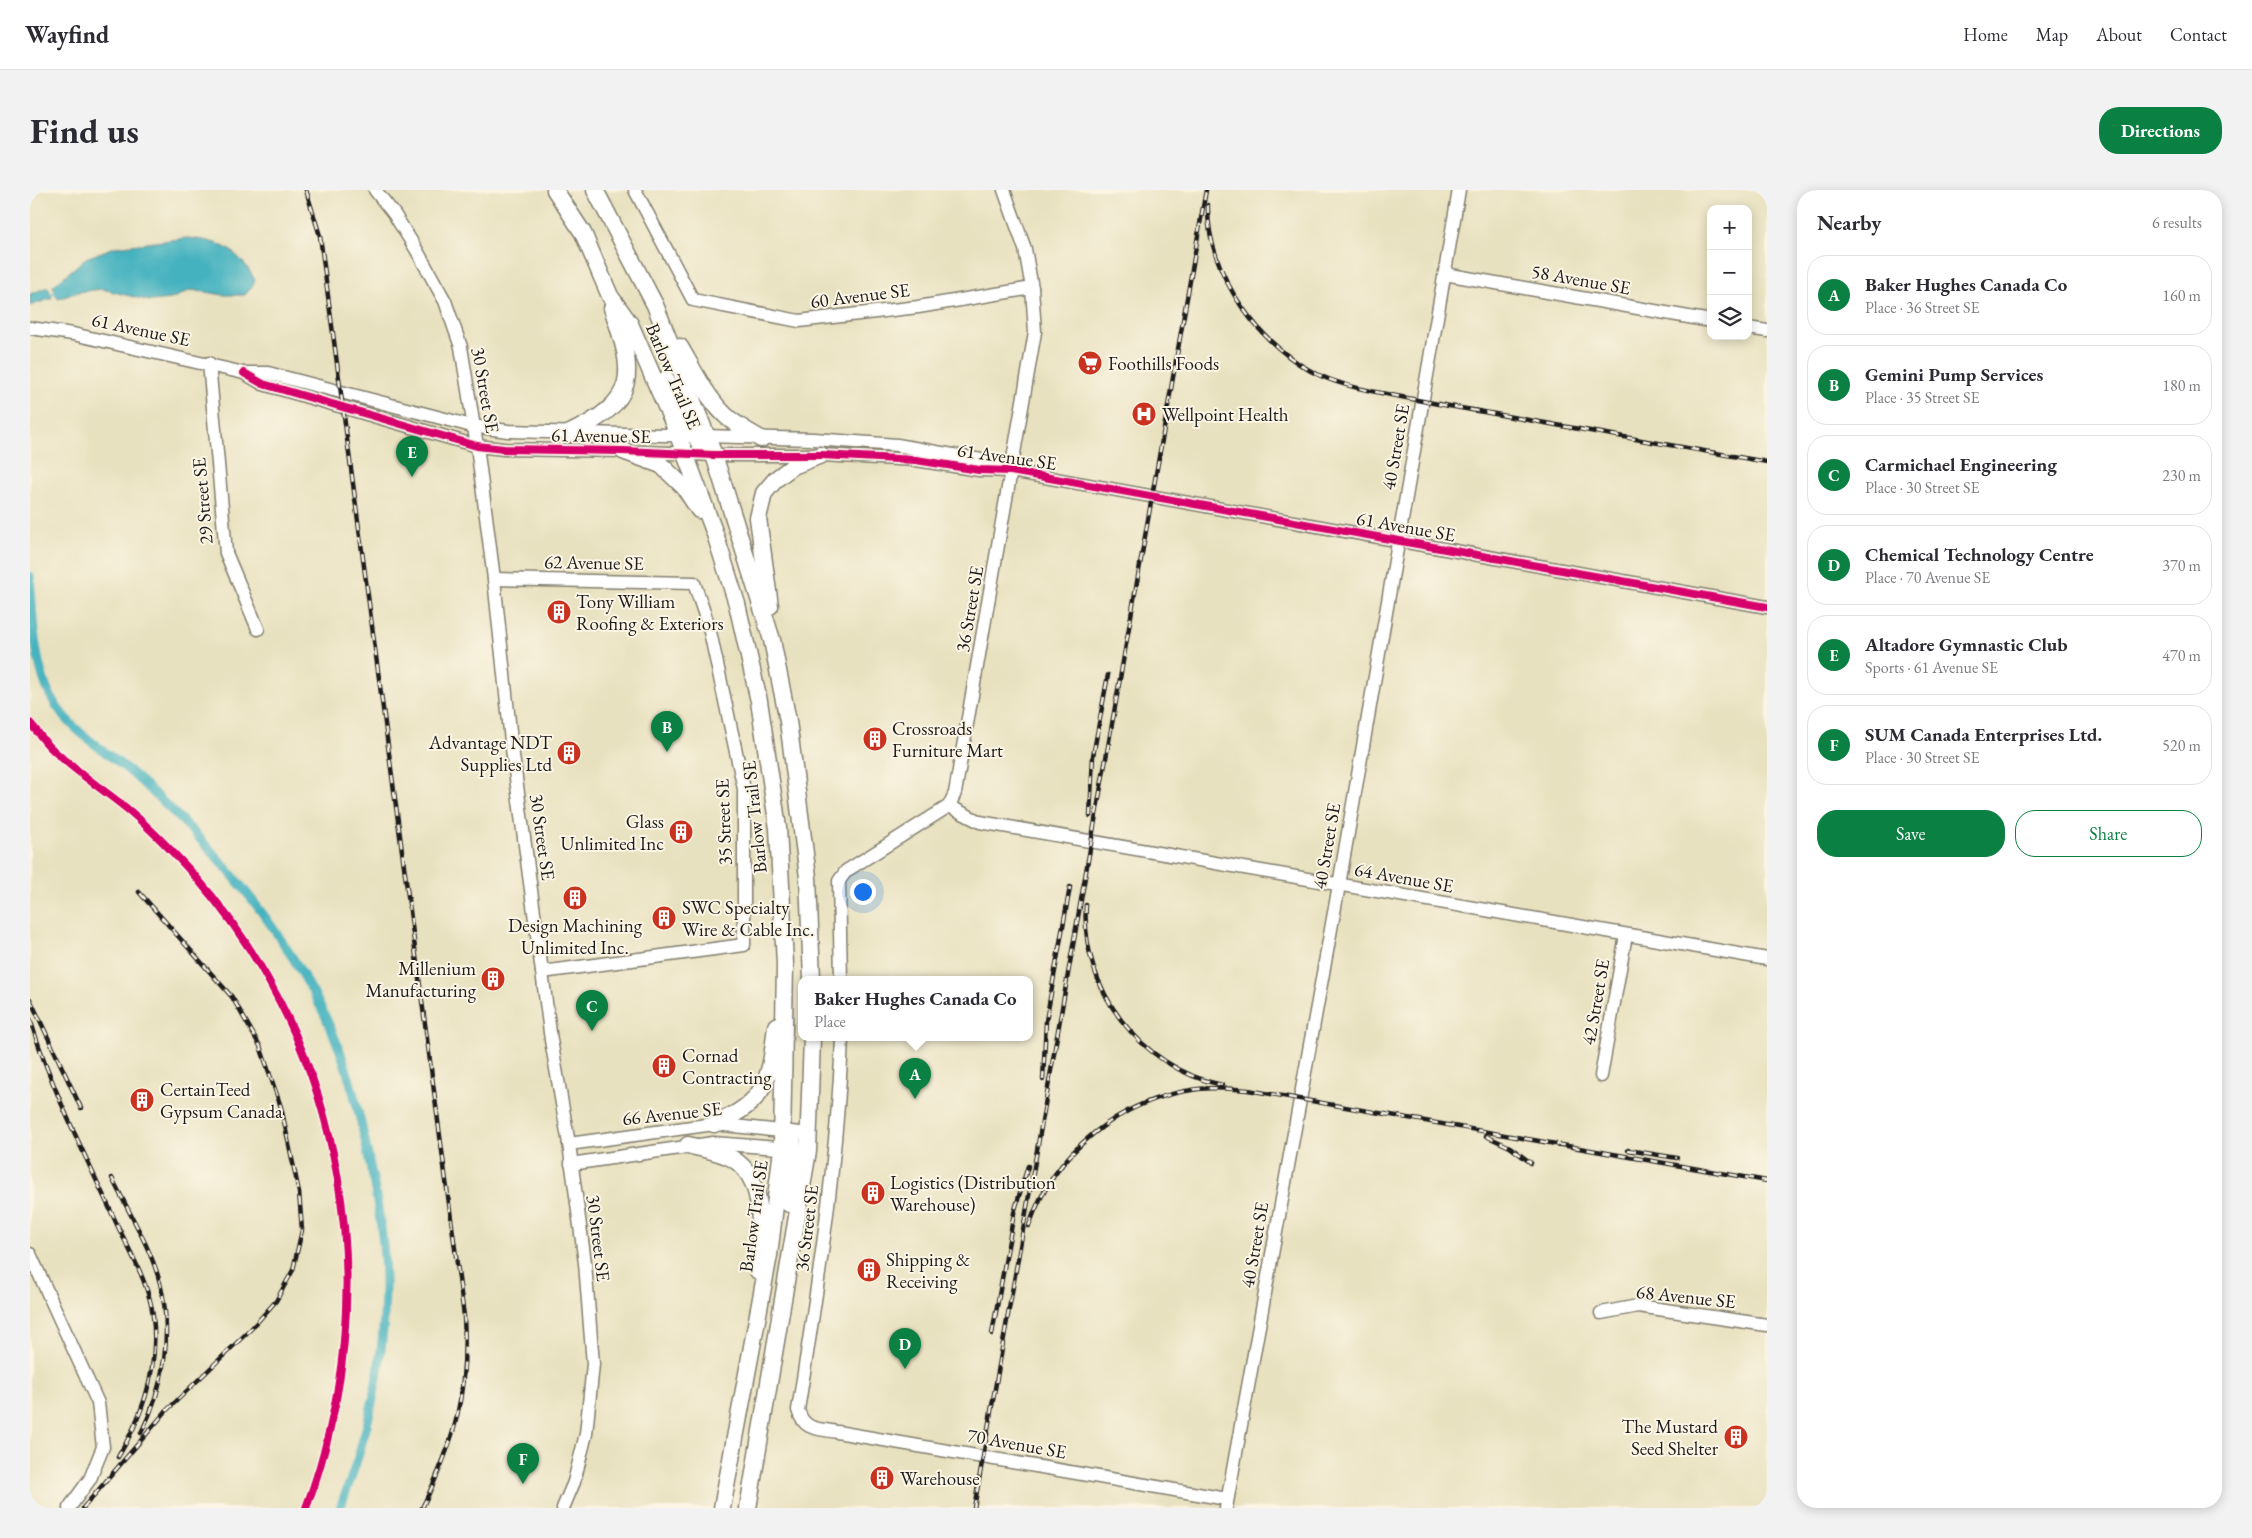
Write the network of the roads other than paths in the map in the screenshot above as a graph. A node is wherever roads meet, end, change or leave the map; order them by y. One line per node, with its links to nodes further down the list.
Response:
1 (374, 190): 17 (street, 30 Street SE)
2 (555, 190): 9 (main road, Barlow Trail SE)
3 (595, 190): 10 (main road, Barlow Trail SE)
4 (635, 190): 8 (street, 60 Avenue SE)
5 (1004, 190): 8 (street, 36 Street SE)
6 (1459, 190): 7 (street, 40 Street SE)
7 (1445, 274): 11 (street, 58 Avenue SE); 28 (street, 40 Street SE)
8 (1032, 288): 26 (street, 36 Street SE)
9 (610, 296): 18 (main road); 19 (main road, Barlow Trail SE)
10 (655, 305): 19 (main road, Barlow Trail SE); 20 (main road)
11 (1707, 321)
12 (30, 328): 15 (street, 61 Avenue SE)
13 (1752, 329): 14 (street)
14 (1767, 331)
15 (209, 363): 16 (street, 61 Avenue SE); 33 (street, 29 Street SE)
16 (244, 373): 17 (street, 61 Avenue SE); 21 (street, 61 Avenue SE)
17 (472, 426): 18 (street, 61 Avenue SE); 21 (street, 30 Street SE)
18 (568, 434): 19 (street, 61 Avenue SE)
19 (694, 437): 20 (street, 61 Avenue SE); 23 (main road, Barlow Trail SE); 24 (main road, Barlow Trail SE)
20 (761, 439): 26 (street, 61 Avenue SE)
21 (477, 446): 22 (street, 61 Avenue SE); 29 (street, 30 Street SE)
22 (623, 451): 23 (street, 61 Avenue SE); 27 (main road)
23 (689, 454): 24 (street, 61 Avenue SE); 27 (main road, Barlow Trail SE); 31 (main road)
24 (714, 455): 25 (street, 61 Avenue SE); 31 (main road, Barlow Trail SE)
25 (821, 455): 26 (street, 61 Avenue SE); 34 (main road)
26 (1011, 471): 28 (street, 61 Avenue SE); 35 (street, 36 Street SE)
27 (716, 534): 39 (main road, Barlow Trail SE)
28 (1397, 541): 32 (street, 61 Avenue SE); 36 (street, 40 Street SE)
29 (494, 579): 30 (street, 62 Avenue SE); 40 (street, 30 Street SE)
30 (694, 583): 40 (street, 35 Street SE)
31 (761, 605): 34 (main road, Barlow Trail SE)
32 (1767, 607)
33 (258, 629)
34 (772, 640): 41 (main road, Barlow Trail SE)
35 (949, 806): 36 (street, 64 Avenue SE); 42 (street)
36 (1339, 885): 37 (street, 64 Avenue SE); 58 (street, 40 Street SE)
37 (1626, 935): 38 (street, 64 Avenue SE); 45 (street, 42 Street SE)
38 (1767, 960)
39 (785, 964): 46 (main road); 47 (main road, Barlow Trail SE)
40 (542, 972): 49 (street, 30 Street SE)
41 (812, 976)
42 (841, 976)
43 (812, 1041): 48 (main road, Barlow Trail SE)
44 (842, 1041): 57 (street, 36 Street SE)
45 (1601, 1076)
46 (714, 1124): 47 (street, 66 Avenue SE); 49 (street, 66 Avenue SE)
47 (783, 1130): 48 (street, 66 Avenue SE); 51 (main road, Barlow Trail SE)
48 (810, 1134): 51 (main road, Barlow Trail SE)
49 (569, 1144): 52 (street, 30 Street SE)
50 (688, 1145): 51 (street, 66 Avenue SE); 52 (street, 66 Avenue SE); 54 (main road)
51 (794, 1150): 54 (main road, Barlow Trail SE); 62 (main road, Barlow Trail SE)
52 (571, 1164): 60 (street, 30 Street SE)
53 (30, 1254): 59 (street)
54 (760, 1305): 61 (main road, Barlow Trail SE)
55 (1601, 1313): 56 (street, 68 Avenue SE)
56 (1767, 1325)
57 (801, 1421): 58 (street, 70 Avenue SE)
58 (1227, 1504)
59 (69, 1508)
60 (563, 1508)
61 (722, 1508)
62 (748, 1508)

